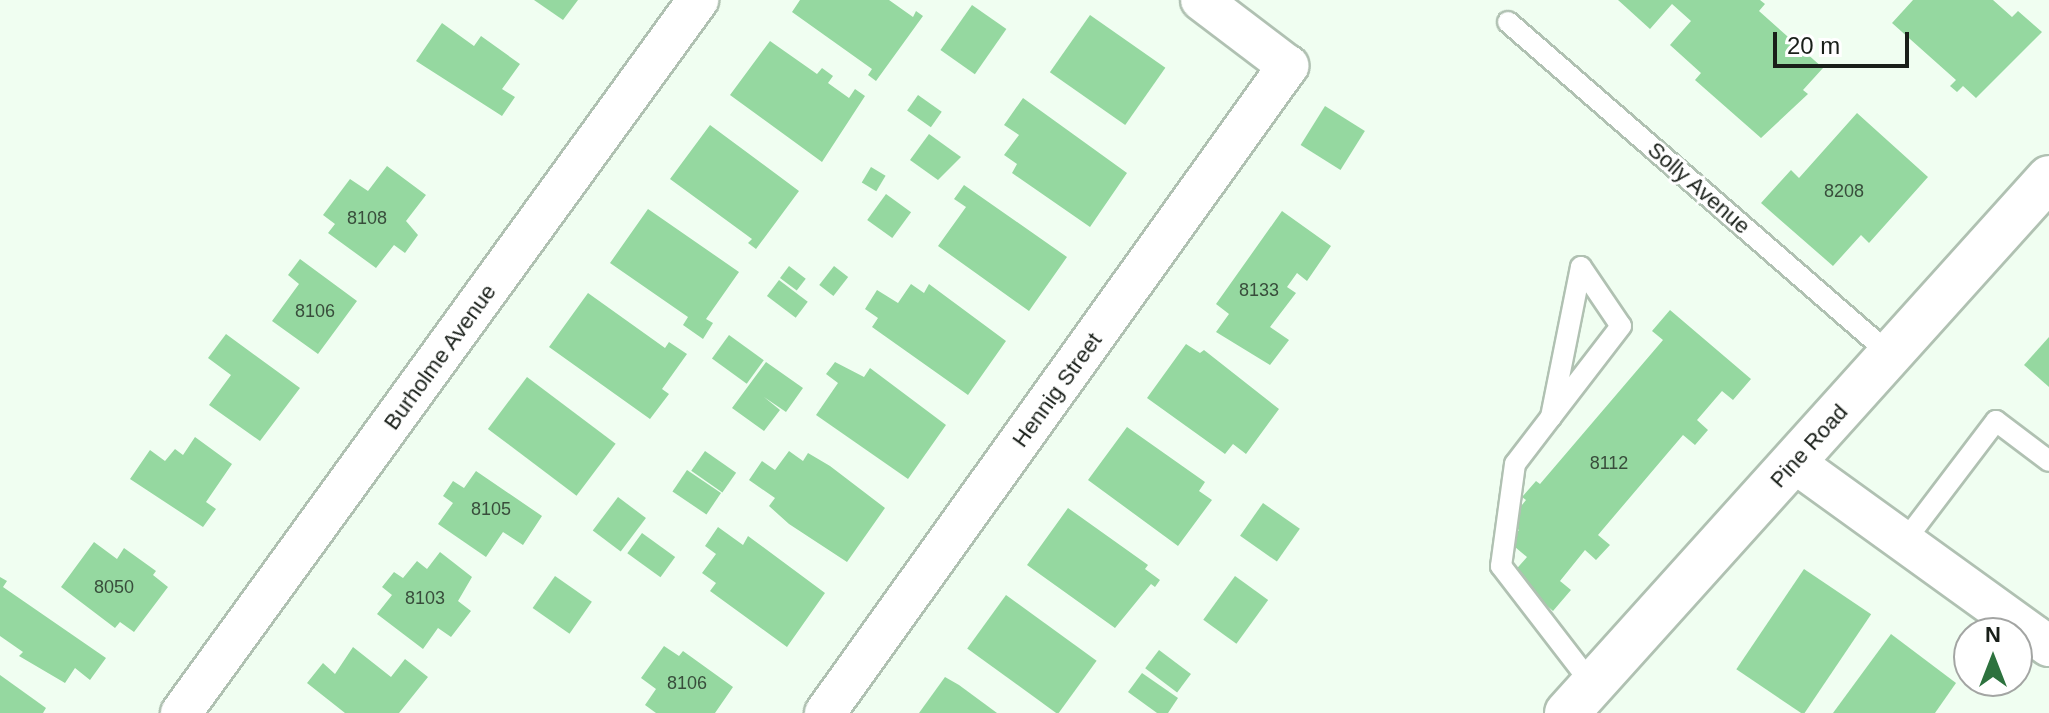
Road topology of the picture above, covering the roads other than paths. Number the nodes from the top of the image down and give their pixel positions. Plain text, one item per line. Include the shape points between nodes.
1 (698, 0) edge
2 (1201, 0) edge
3 (1508, 22) dead end
4 (2049, 178) edge
5 (1891, 355) junction
6 (1551, 417) junction
7 (2049, 461) edge
8 (1795, 463) junction
9 (1904, 542) junction
10 (2045, 635) edge
11 (1579, 698) edge
12 (187, 711) edge
13 (825, 713) edge

1 - 12 street, Burholme Avenue
2 - 13 street, Hennig Street via 1288,66
3 - 5 lane, Solly Avenue
4 - 5 street, Pine Road
5 - 8 street, Pine Road
6 - 6 lane via 1621,326 1581,267 1560,372
6 - 11 lane via 1515,464 1501,566
7 - 9 lane via 1996,421
8 - 9 street
8 - 11 street, Pine Road
9 - 10 street

